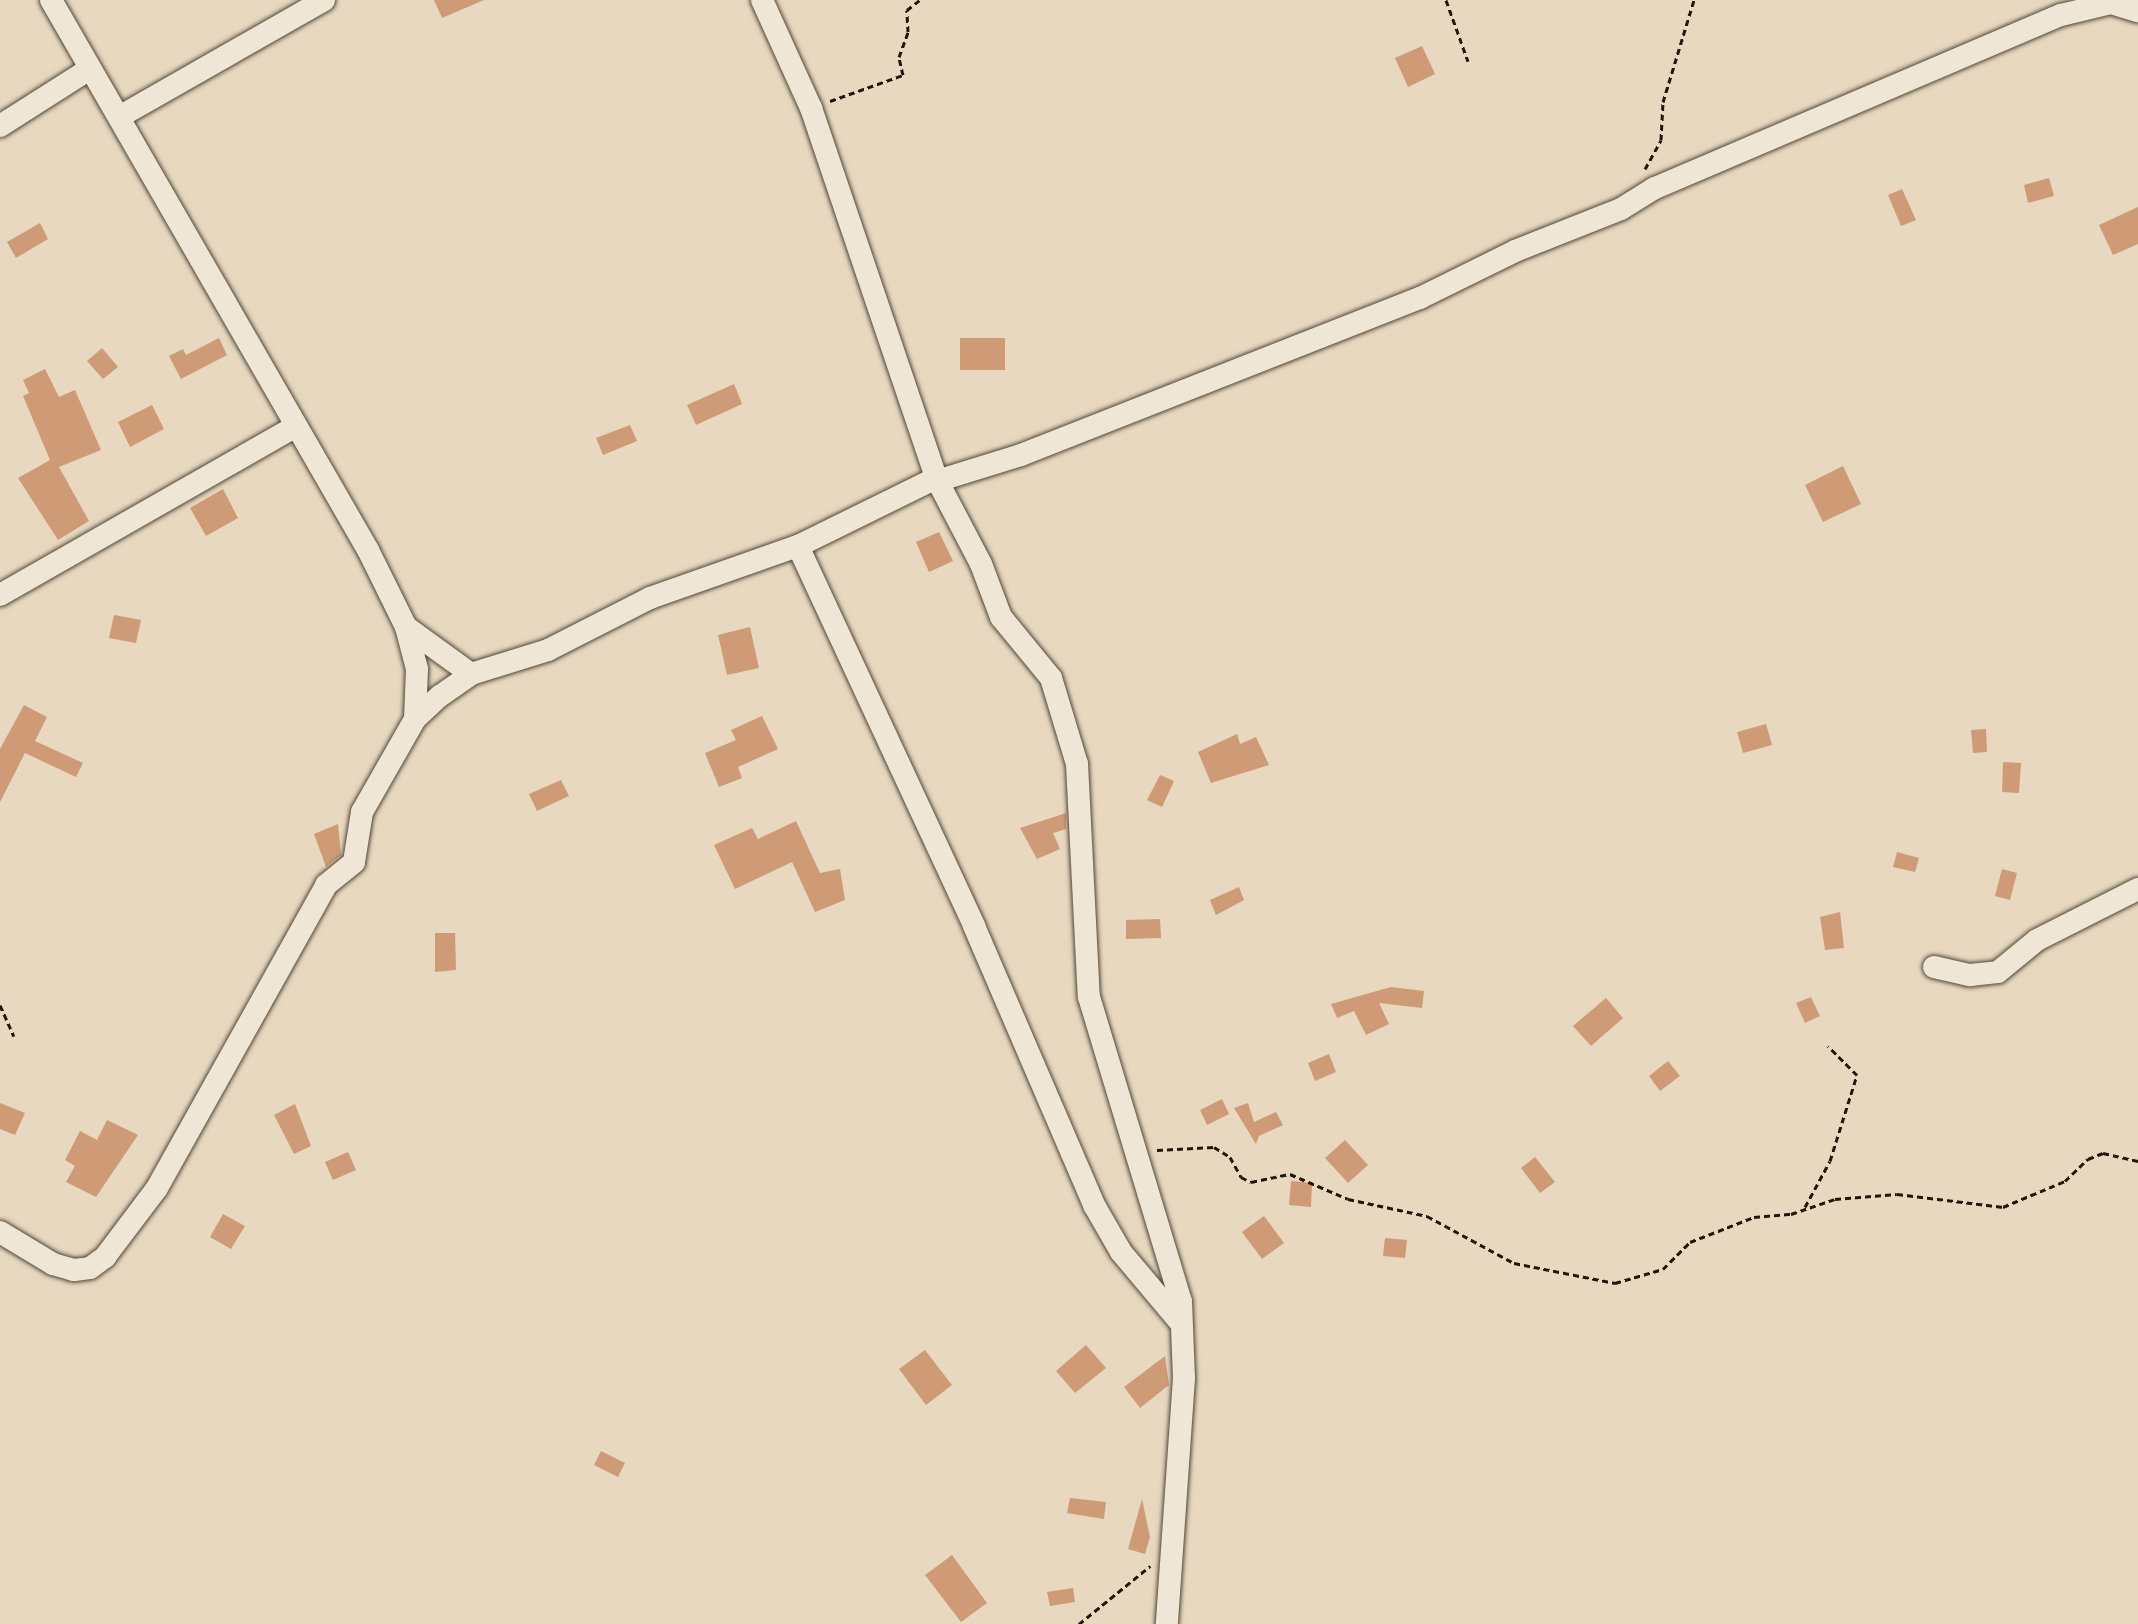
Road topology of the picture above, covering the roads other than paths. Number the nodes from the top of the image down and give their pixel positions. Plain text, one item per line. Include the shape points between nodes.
1 (51, 0) edge
2 (324, 0) edge
3 (762, 0) edge
4 (2138, 11) edge
5 (88, 70) junction
6 (119, 117) junction
7 (0, 126) edge
8 (294, 427) junction
9 (936, 480) junction
10 (798, 546) junction
11 (0, 595) edge
12 (406, 627) junction
13 (471, 674) junction
14 (415, 719) junction
15 (2138, 889) edge
16 (1934, 967) dead end
17 (0, 1232) edge
18 (1180, 1322) junction
19 (1167, 1624) edge

1 - 5 street
2 - 6 street
3 - 9 street via 811,108
4 - 9 street via 2111,3 2061,15 1655,188 1621,209 1515,251 1420,298 1021,455
5 - 6 street
5 - 7 street
6 - 8 street
8 - 11 street
8 - 12 street via 368,550
9 - 10 street
9 - 18 street via 981,564 1001,617 1051,678 1062,705 1082,800 1089,997 1175,1278
10 - 13 street via 650,598 548,650
10 - 18 street via 974,926 1094,1205 1121,1252
12 - 13 street
12 - 14 street via 417,669
13 - 14 street
14 - 17 street via 362,812 354,862 326,885 157,1188 105,1257 90,1268 74,1270 53,1264
15 - 16 street via 2037,940 1998,972 1970,975
18 - 19 street via 1181,1432 1168,1546

